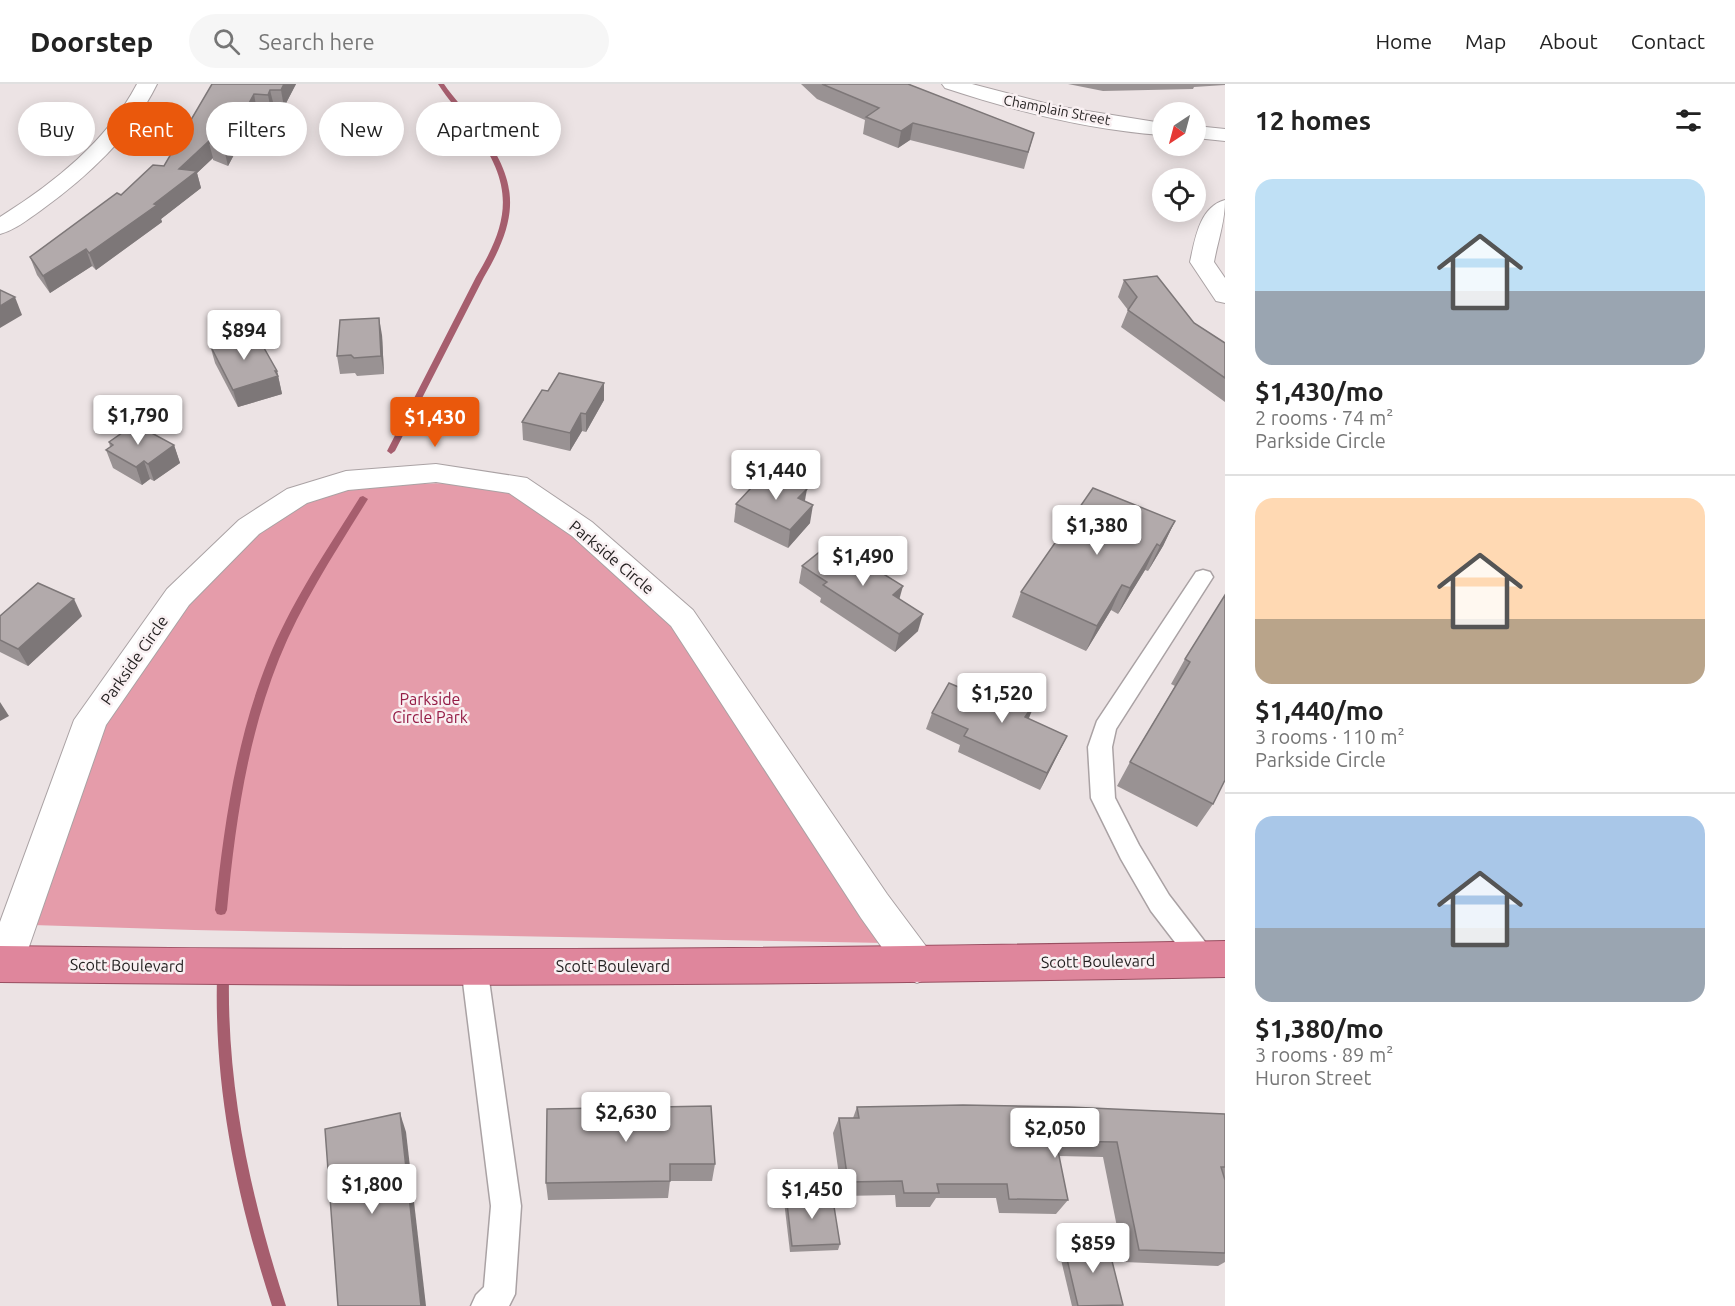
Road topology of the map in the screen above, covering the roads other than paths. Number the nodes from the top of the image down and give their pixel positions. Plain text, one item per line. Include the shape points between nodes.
1 (147, 84) edge
2 (952, 84) edge
3 (1152, 127) edge
4 (1206, 133) edge
5 (1225, 135) edge
6 (1225, 207) edge
7 (0, 227) edge
8 (1225, 296) edge
9 (1203, 577) dead end
10 (1214, 959) edge
11 (2, 964) edge
12 (917, 965) junction
13 (474, 966) junction
14 (487, 1306) edge

1 - 7 street via 139,104 97,153
2 - 3 street, Champlain Street via 1060,112
4 - 5 street
6 - 8 street via 1209,226 1202,262
9 - 10 lane via 1105,727 1100,747 1103,798 1130,852 1160,903
10 - 12 highway, Scott Boulevard
11 - 12 street, Parkside Circle via 92,720 178,597 249,527 297,496 346,481 436,473 517,485 582,529 682,618
11 - 13 highway, Scott Boulevard
12 - 13 highway, Scott Boulevard
13 - 14 lane via 506,1206 499,1294

